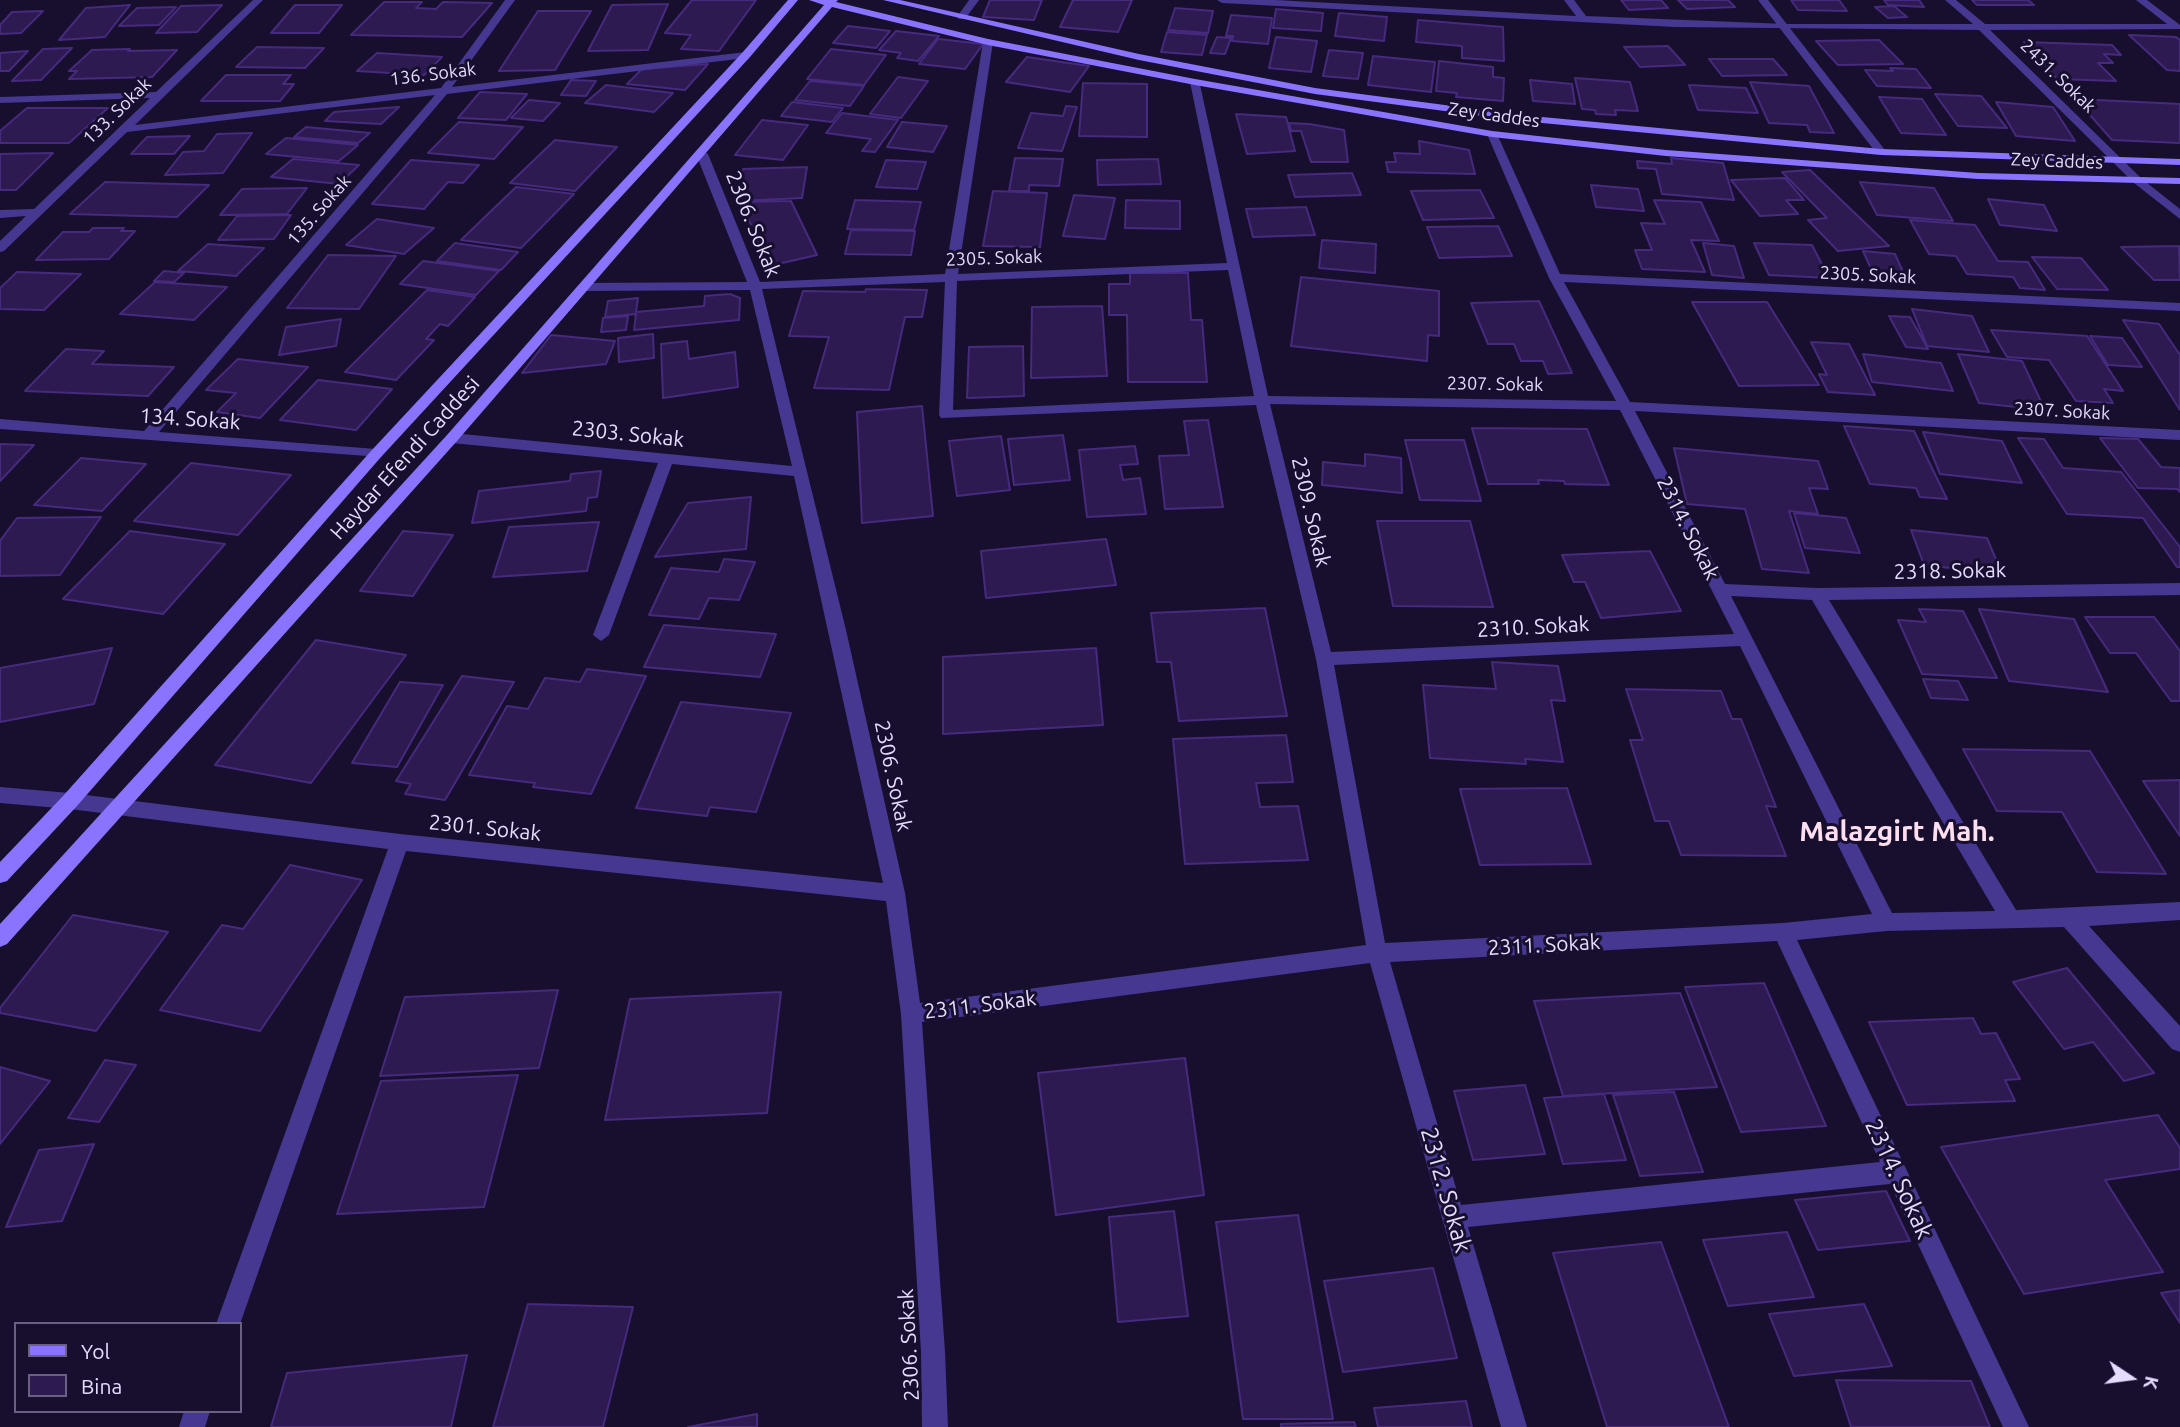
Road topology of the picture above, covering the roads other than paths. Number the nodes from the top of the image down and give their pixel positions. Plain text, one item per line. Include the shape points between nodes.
1 (258, 0) edge
2 (510, 0) edge
3 (793, 0) edge
4 (814, 0) edge
5 (888, 0) edge
6 (974, 0) edge
7 (1222, 0) edge
8 (1569, 0) edge
9 (1763, 0) edge
10 (1950, 0) edge
11 (2140, 0) edge
12 (832, 3) edge
13 (962, 17) junction
14 (1584, 20) junction
15 (1980, 25) junction
16 (1786, 27) junction
17 (2178, 28) edge
18 (988, 41) junction
19 (746, 55) junction
20 (1195, 82) junction
21 (445, 90) junction
22 (159, 96) junction
23 (0, 100) edge
24 (124, 129) junction
25 (1492, 134) junction
26 (1881, 152) junction
27 (702, 154) junction
28 (2120, 162) junction
29 (2180, 162) edge
30 (2138, 181) junction
31 (2180, 181) edge
32 (36, 212) junction
33 (0, 214) edge
34 (2180, 215) edge
35 (0, 248) edge
36 (1236, 266) junction
37 (951, 278) junction
38 (1555, 278) junction
39 (755, 286) junction
40 (584, 287) junction
41 (2180, 307) edge
42 (1262, 400) junction
43 (1625, 405) junction
44 (0, 424) edge
45 (2180, 435) edge
46 (147, 437) junction
47 (453, 438) junction
48 (376, 454) junction
49 (667, 458) junction
50 (799, 472) junction
51 (2180, 589) edge
52 (1720, 590) junction
53 (1817, 594) junction
54 (601, 635) dead end
55 (1744, 640) junction
56 (1324, 659) junction
57 (0, 796) edge
58 (70, 801) junction
59 (119, 808) junction
60 (400, 842) junction
61 (0, 875) edge
62 (895, 892) junction
63 (2180, 911) edge
64 (2010, 918) junction
65 (2069, 918) junction
66 (1886, 922) junction
67 (1783, 932) junction
68 (0, 938) edge
69 (1377, 954) junction
70 (911, 1014) junction
71 (2180, 1042) edge
72 (1896, 1172) junction
73 (1454, 1217) junction
74 (229, 1322) edge
75 (936, 1427) edge
76 (1514, 1427) edge
77 (2015, 1427) edge

1 - 22 street, 133. Sokak
2 - 21 street, 135. Sokak
3 - 19 main road, Haydar Efendi Caddesi
4 - 12 main road, Zey Caddes
5 - 13 main road, Zey Caddes
6 - 13 street
7 - 14 street
8 - 14 street
9 - 16 street
10 - 15 street, 2431. Sokak
11 - 17 street
12 - 18 main road, Zey Caddes
12 - 27 main road, Haydar Efendi Caddesi
13 - 26 main road, Zey Caddes via 1314,91 1521,118
14 - 16 street
15 - 16 street
15 - 17 street
15 - 28 street, 2431. Sokak
16 - 26 street
18 - 20 main road, Zey Caddes
18 - 37 street
19 - 21 street, 136. Sokak
19 - 48 main road, Haydar Efendi Caddesi
20 - 25 main road, Zey Caddes
20 - 36 street, 2309. Sokak
21 - 24 street, 136. Sokak
21 - 46 street, 135. Sokak
22 - 23 street
22 - 24 street, 133. Sokak
24 - 32 street, 133. Sokak
25 - 30 main road, Zey Caddes via 1880,169
25 - 38 street, 2314. Sokak
26 - 28 main road, Zey Caddes
27 - 39 street, 2306. Sokak
27 - 40 main road, Haydar Efendi Caddesi
28 - 29 main road, Zey Caddes
28 - 30 street, 2431. Sokak
30 - 31 main road, Zey Caddes
30 - 34 street, 2431. Sokak
32 - 33 street
32 - 35 street, 133. Sokak
36 - 37 street, 2305. Sokak
36 - 42 street, 2309. Sokak
37 - 39 street, 2305. Sokak
37 - 42 street, 2307. Sokak via 946,415
38 - 41 street, 2305. Sokak
38 - 43 street, 2314. Sokak
39 - 40 street, 2305. Sokak
39 - 50 street, 2306. Sokak
40 - 47 main road, Haydar Efendi Caddesi
42 - 43 street, 2307. Sokak
42 - 56 street, 2309. Sokak
43 - 45 street, 2307. Sokak
43 - 52 street, 2314. Sokak
44 - 46 street, 134. Sokak
46 - 48 street, 134. Sokak
47 - 49 street, 2303. Sokak
47 - 59 main road, Haydar Efendi Caddesi
48 - 58 main road, Haydar Efendi Caddesi
49 - 50 street, 2303. Sokak
49 - 54 street
50 - 62 street, 2306. Sokak
51 - 53 street, 2318. Sokak
52 - 53 street, 2318. Sokak
52 - 55 street, 2314. Sokak
53 - 64 street
55 - 56 street, 2310. Sokak
55 - 66 street, 2314. Sokak
56 - 69 street, 2309. Sokak
57 - 58 street, 2301. Sokak
58 - 59 street, 2301. Sokak
58 - 61 main road, Haydar Efendi Caddesi
59 - 60 street, 2301. Sokak
59 - 68 main road, Haydar Efendi Caddesi
60 - 62 street, 2301. Sokak
60 - 74 street
62 - 70 street, 2306. Sokak
63 - 65 street, 2311. Sokak
64 - 65 street, 2311. Sokak
64 - 66 street, 2311. Sokak
65 - 71 street
66 - 67 street, 2311. Sokak
67 - 69 street, 2311. Sokak
67 - 72 street, 2314. Sokak
69 - 70 street, 2311. Sokak
69 - 73 street, 2312. Sokak
70 - 75 street, 2306. Sokak
72 - 73 street
72 - 77 street, 2314. Sokak
73 - 76 street, 2312. Sokak

